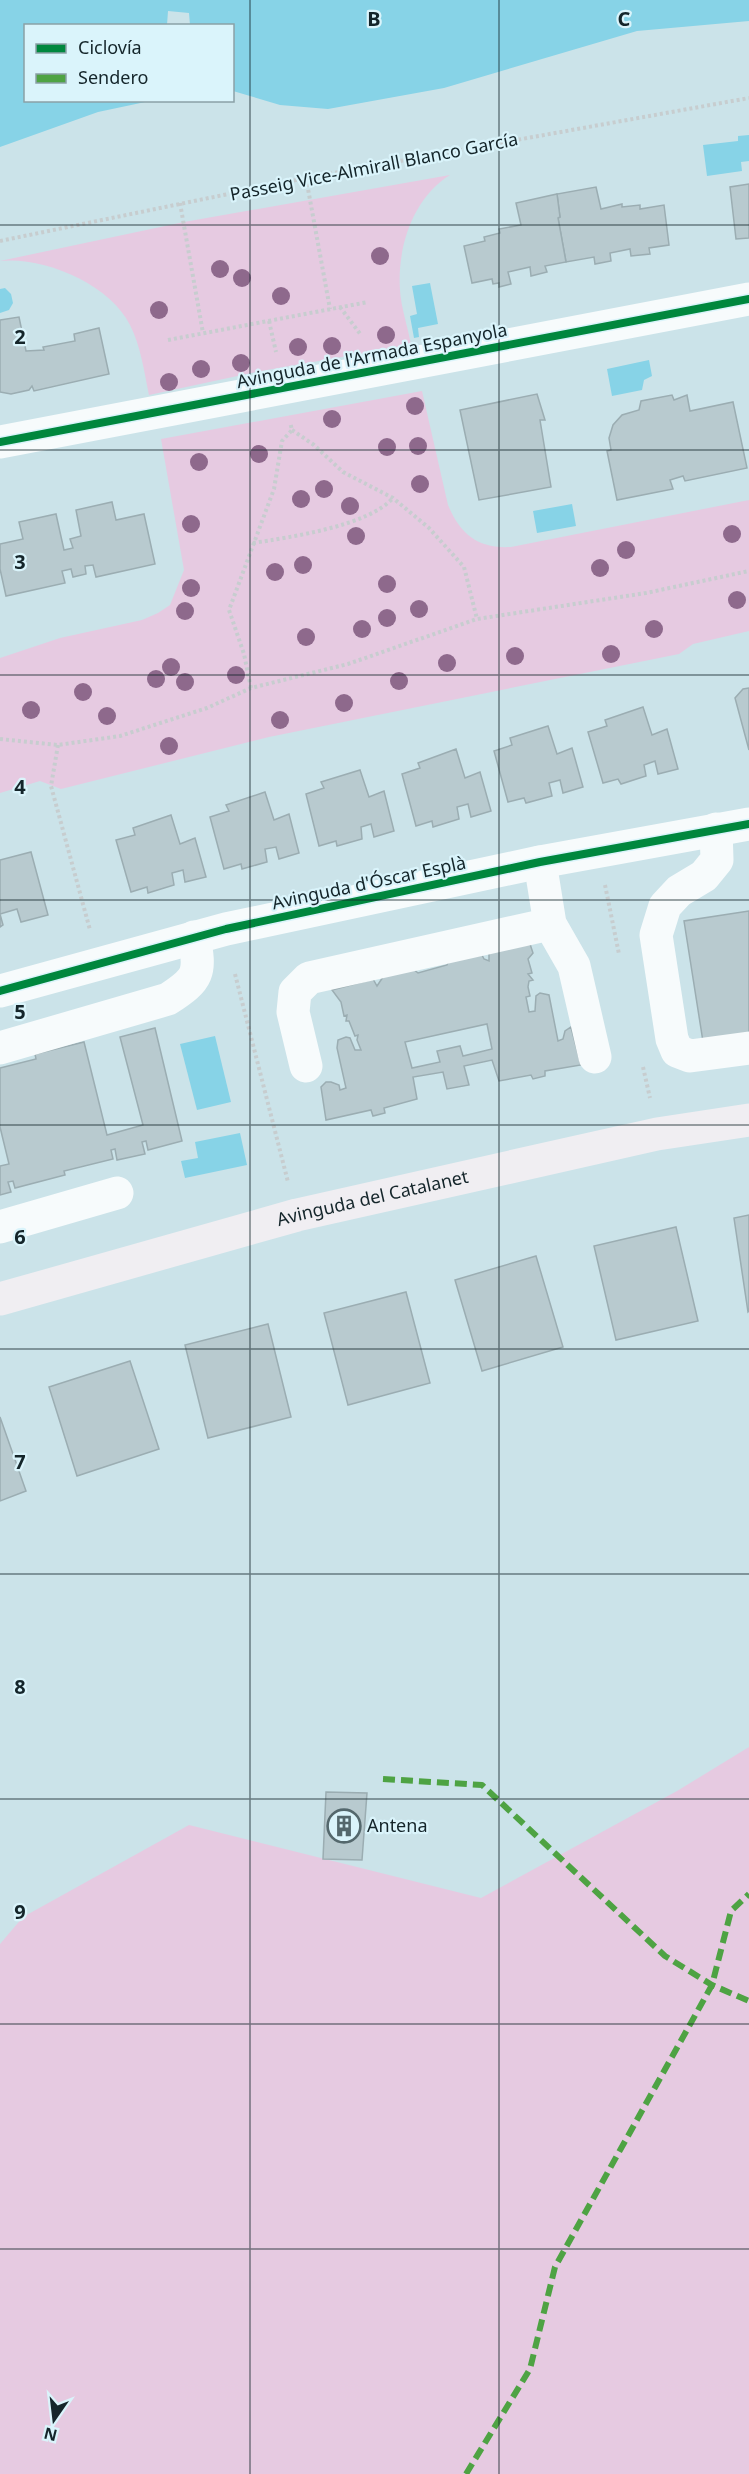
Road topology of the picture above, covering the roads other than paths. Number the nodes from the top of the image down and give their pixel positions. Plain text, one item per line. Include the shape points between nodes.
1 (749, 299) edge
2 (0, 442) edge
3 (749, 824) edge
4 (716, 829) junction
5 (540, 862) junction
6 (550, 924) junction
7 (194, 937) junction
8 (0, 991) edge
9 (0, 1048) edge
10 (749, 1048) edge
11 (595, 1057) dead end
12 (306, 1066) dead end
13 (749, 1120) edge
14 (117, 1193) dead end
15 (0, 1227) edge
16 (0, 1299) edge

1 - 2 street, Avinguda de l'Armada Espanyola
3 - 4 street, Avinguda d'Óscar Esplà
4 - 5 street, Avinguda d'Óscar Esplà
4 - 10 street via 717,860 704,876 679,891 665,906 656,934 670,1027 677,1051 690,1056
5 - 6 street
5 - 7 street, Avinguda d'Óscar Esplà
6 - 11 street via 574,966
6 - 12 street via 309,978 295,992 293,1012
7 - 8 street, Avinguda d'Óscar Esplà
7 - 9 street via 198,972 191,984 168,999
13 - 16 main road, Avinguda del Catalanet via 657,1134 297,1215
14 - 15 street

